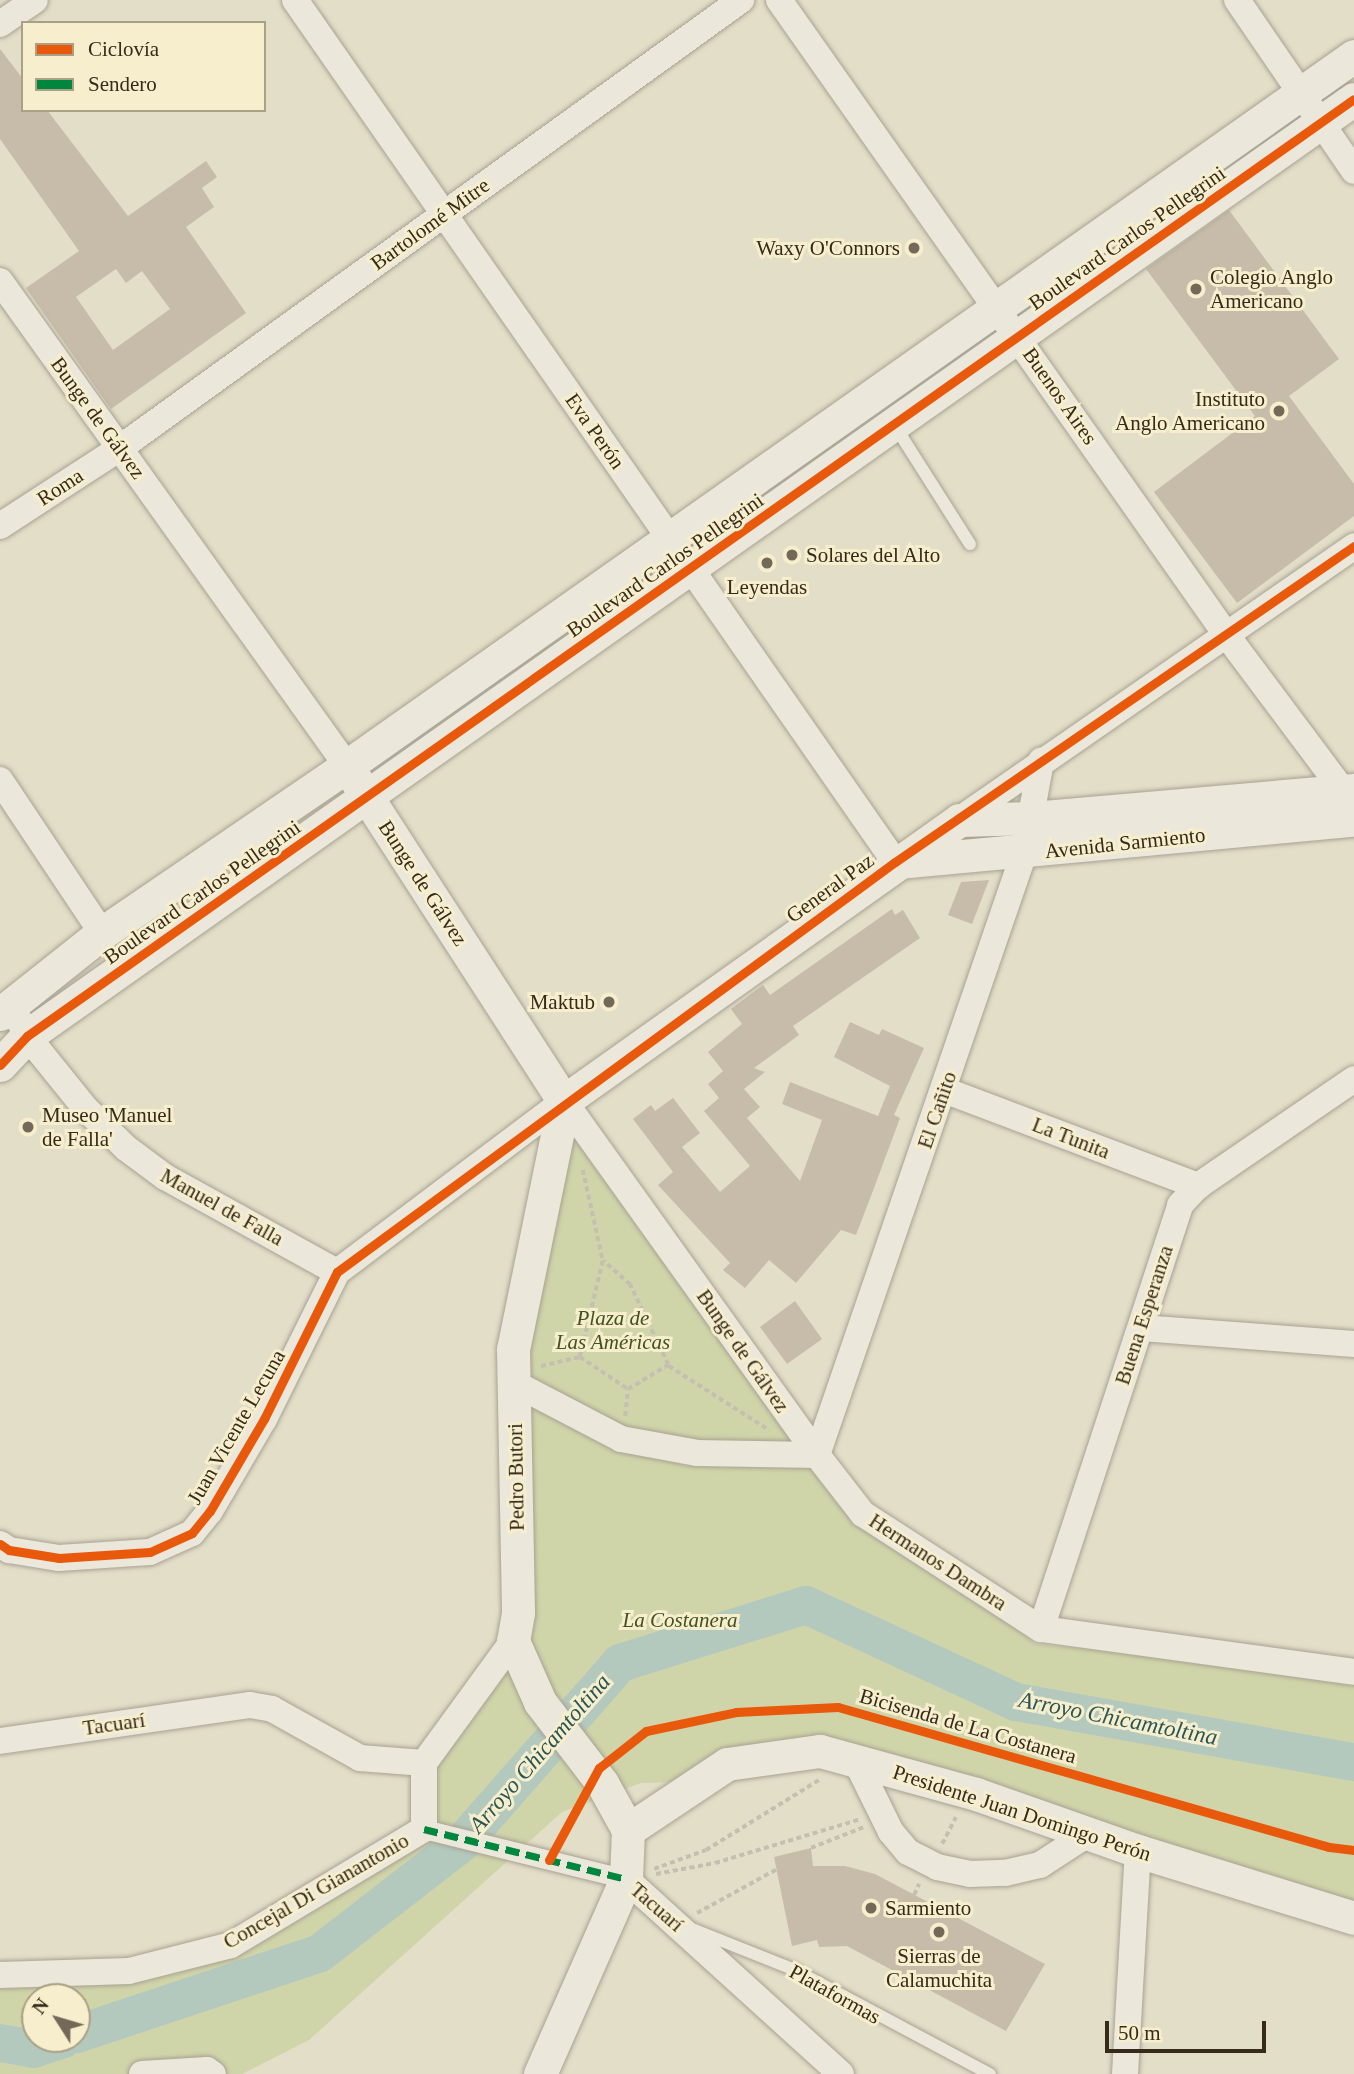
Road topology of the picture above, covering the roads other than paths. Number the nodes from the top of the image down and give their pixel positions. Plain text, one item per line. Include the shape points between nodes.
1 (34, 0) edge
2 (295, 0) edge
3 (741, 0) edge
4 (779, 0) edge
5 (1237, 0) edge
6 (0, 24) edge
7 (1354, 56) edge
8 (1300, 91) junction
9 (1354, 99) edge
10 (1320, 122) junction
11 (1354, 171) edge
12 (443, 215) junction
13 (0, 281) edge
14 (997, 307) junction
15 (1018, 337) junction
16 (895, 424) junction
17 (120, 448) junction
18 (0, 526) edge
19 (670, 537) junction
20 (970, 544) dead end
21 (1354, 546) edge
22 (691, 568) junction
23 (1226, 633) junction
24 (1041, 761) junction
25 (346, 766) junction
26 (0, 780) edge
27 (367, 798) junction
28 (1351, 803) edge
29 (1032, 818) junction
30 (959, 820) junction
31 (1024, 853) junction
32 (895, 862) junction
33 (102, 933) junction
34 (5, 1008) edge
35 (27, 1036) junction
36 (0, 1065) edge
37 (1354, 1079) edge
38 (944, 1090) junction
39 (564, 1101) junction
40 (1198, 1186) junction
41 (337, 1272) junction
42 (1140, 1328) junction
43 (1354, 1343) edge
44 (525, 1389) junction
45 (817, 1455) junction
46 (0, 1545) edge
47 (1041, 1629) junction
48 (513, 1641) junction
49 (1354, 1672) edge
50 (0, 1741) edge
51 (852, 1760) junction
52 (425, 1763) junction
53 (424, 1829) junction
54 (628, 1829) junction
55 (1089, 1833) junction
56 (1138, 1851) junction
57 (626, 1880) junction
58 (1354, 1918) edge
59 (677, 1923) junction
60 (0, 1975) edge
61 (142, 2074) edge
62 (213, 2074) edge
63 (540, 2074) edge
64 (840, 2074) edge
65 (990, 2074) edge
66 (1125, 2074) edge

1 - 6 street
2 - 12 street, Eva Perón
3 - 12 street, Bartolomé Mitre
4 - 14 street, Buenos Aires
5 - 8 street
7 - 8 street, Boulevard Carlos Pellegrini
8 - 10 street
8 - 14 street, Boulevard Carlos Pellegrini
9 - 10 street, Boulevard Carlos Pellegrini
10 - 11 street
10 - 15 street, Boulevard Carlos Pellegrini
12 - 17 street, Bartolomé Mitre
12 - 19 street, Eva Perón
13 - 17 street, Bunge de Gálvez
14 - 15 street, Buenos Aires
14 - 19 street, Boulevard Carlos Pellegrini
15 - 16 street, Boulevard Carlos Pellegrini
15 - 23 street, Buenos Aires
16 - 20 lane
16 - 22 street, Boulevard Carlos Pellegrini
17 - 18 street, Roma
17 - 25 street, Bunge de Gálvez
19 - 22 street, Eva Perón
19 - 25 street, Boulevard Carlos Pellegrini
21 - 23 street, General Paz
22 - 27 street, Boulevard Carlos Pellegrini
22 - 32 street, Eva Perón
23 - 24 street, General Paz
23 - 28 street, Buenos Aires
24 - 29 street, El Cañito
24 - 30 street, General Paz
25 - 27 street, Bunge de Gálvez
25 - 33 street, Boulevard Carlos Pellegrini
26 - 33 street
27 - 35 street, Boulevard Carlos Pellegrini
27 - 39 street, Bunge de Gálvez
28 - 29 street, Avenida Sarmiento
28 - 31 street, Avenida Sarmiento
29 - 30 street, Avenida Sarmiento
29 - 31 street, El Cañito
30 - 32 street, General Paz
31 - 32 street, Avenida Sarmiento
31 - 38 street, El Cañito
32 - 39 street, General Paz
33 - 34 street, Boulevard Carlos Pellegrini
34 - 35 street, Manuel de Falla
35 - 36 street, Boulevard Carlos Pellegrini
35 - 41 street, Manuel de Falla via 126,1148 165,1177
37 - 40 street, Buena Esperanza
38 - 40 street, La Tunita
38 - 45 street, El Cañito
39 - 41 street, General Paz
39 - 44 street, Pedro Butori via 513,1349
39 - 45 street, Bunge de Gálvez
40 - 42 street, Buena Esperanza via 1180,1205
41 - 46 street, Juan Vicente Lecuna via 264,1419 192,1533 150,1552 59,1558
42 - 43 street
42 - 47 street, Buena Esperanza
44 - 45 street via 621,1439 697,1453
44 - 48 street, Pedro Butori via 519,1613
45 - 47 street, Hermanos Dambra via 863,1514
47 - 49 street, Hermanos Dambra
48 - 52 street, Pedro Butori
48 - 54 street via 540,1702 602,1783
50 - 52 street, Tacuarí via 250,1705 272,1709 349,1755
51 - 54 street, Presidente Juan Domingo Perón via 820,1751 727,1764
51 - 55 street, Presidente Juan Domingo Perón via 976,1794
51 - 55 street via 908,1852 937,1867 970,1874 1040,1865
52 - 53 street
53 - 57 street, Tacuarí
53 - 60 street, Concejal Di Gianantonio via 231,1945 130,1971
54 - 57 street
55 - 56 street, Presidente Juan Domingo Perón
56 - 58 street, Presidente Juan Domingo Perón
56 - 66 street
57 - 59 street, Tacuarí
57 - 63 street
59 - 64 street, Tacuarí
59 - 65 lane, Plataformas via 795,1970
61 - 62 street via 207,2070

